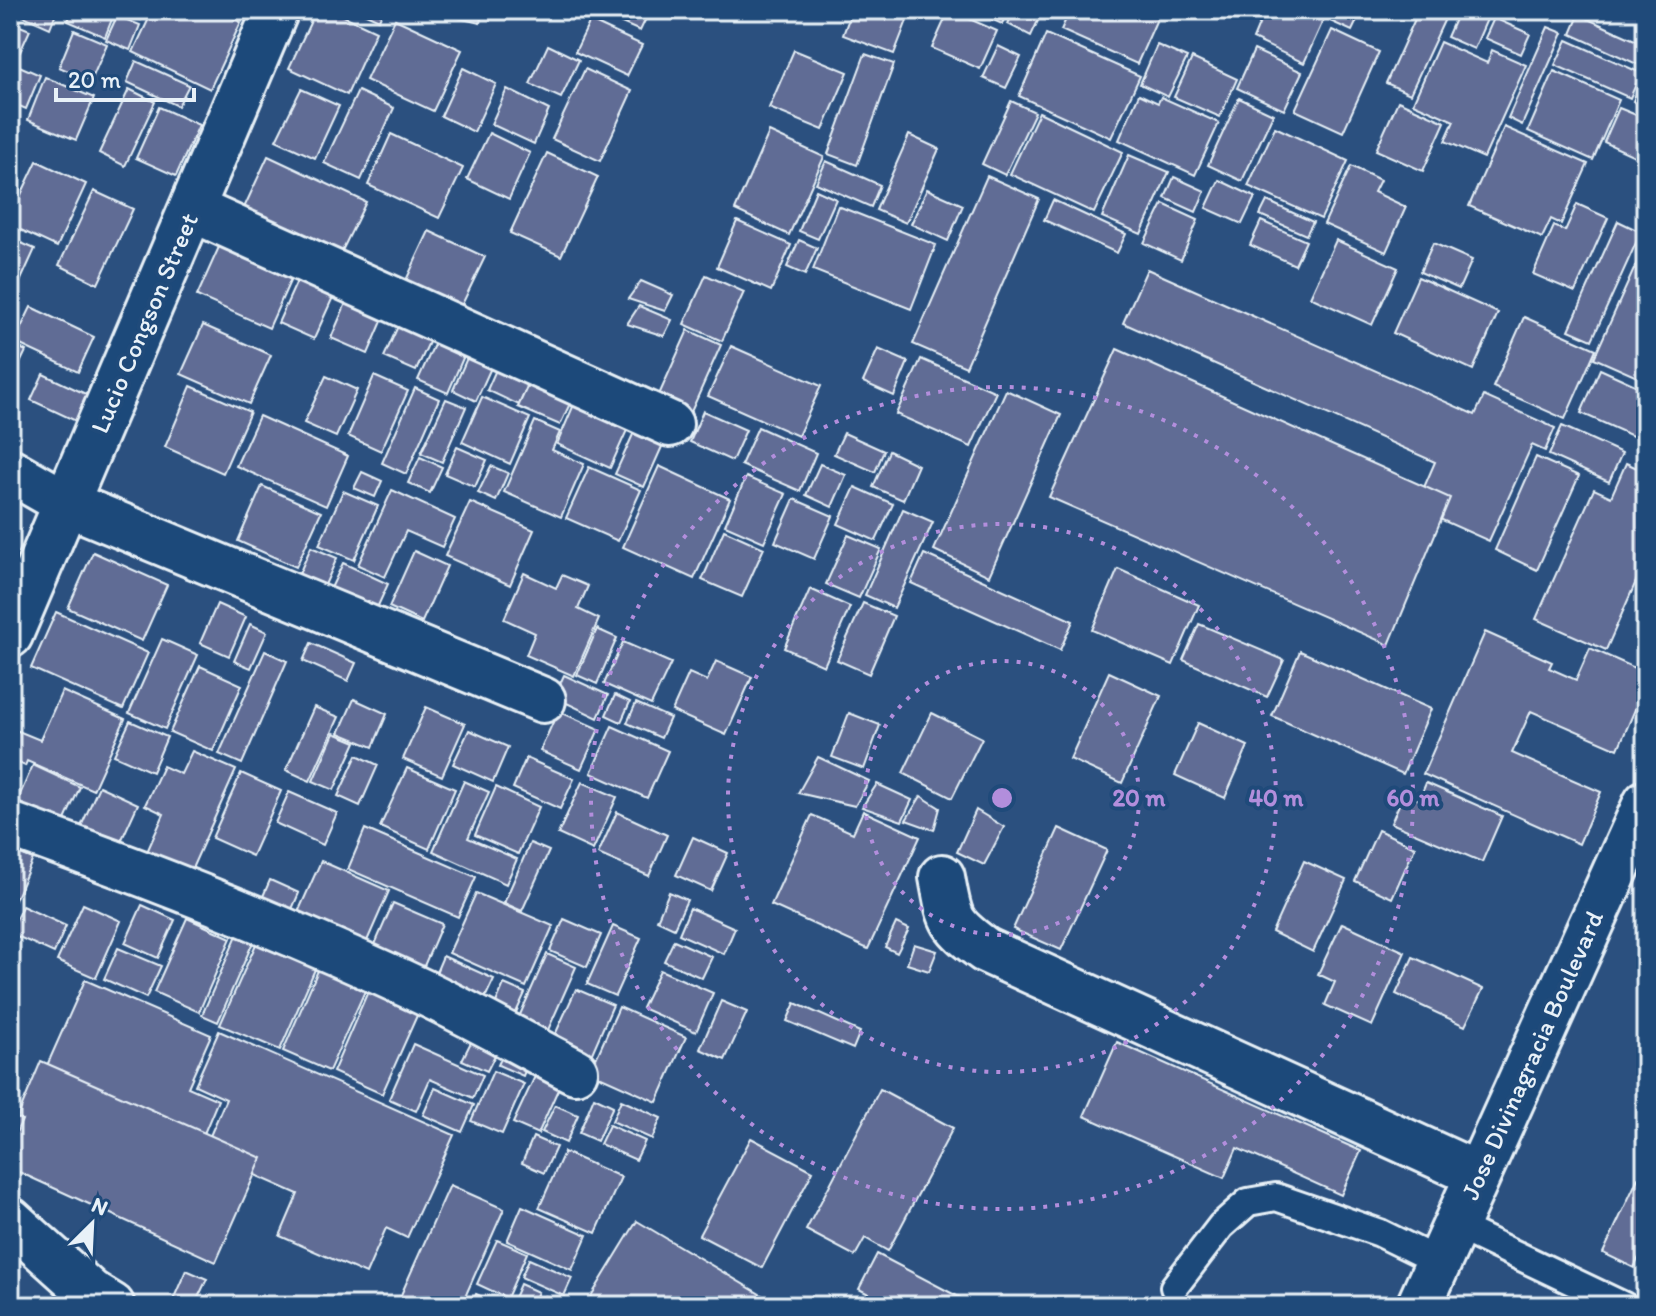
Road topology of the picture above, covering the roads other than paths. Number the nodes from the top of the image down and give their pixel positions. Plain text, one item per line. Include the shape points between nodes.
1 (276, 10) edge
2 (192, 209) junction
3 (670, 424) dead end
4 (10, 471) edge
5 (66, 503) junction
6 (10, 635) edge
7 (543, 700) dead end
8 (1646, 803) edge
9 (10, 825) edge
10 (942, 877) dead end
11 (575, 1071) dead end
12 (1477, 1174) junction
13 (10, 1220) edge
14 (1448, 1244) junction
15 (1174, 1287) dead end
16 (112, 1306) edge
17 (1419, 1306) edge
18 (1624, 1306) edge

1 - 2 street, Lucio Congson Street
2 - 3 street
2 - 5 street, Lucio Congson Street
4 - 5 street
5 - 6 street, Lucio Congson Street
5 - 7 street
8 - 12 street, Jose Divinagracia Boulevard
9 - 11 street via 296,936 425,993
10 - 12 street via 950,918 985,950
12 - 14 street, Jose Divinagracia Boulevard
13 - 16 street
14 - 15 lane via 1380,1233 1276,1197 1248,1202 1221,1226
14 - 17 street, Jose Divinagracia Boulevard
14 - 18 lane

